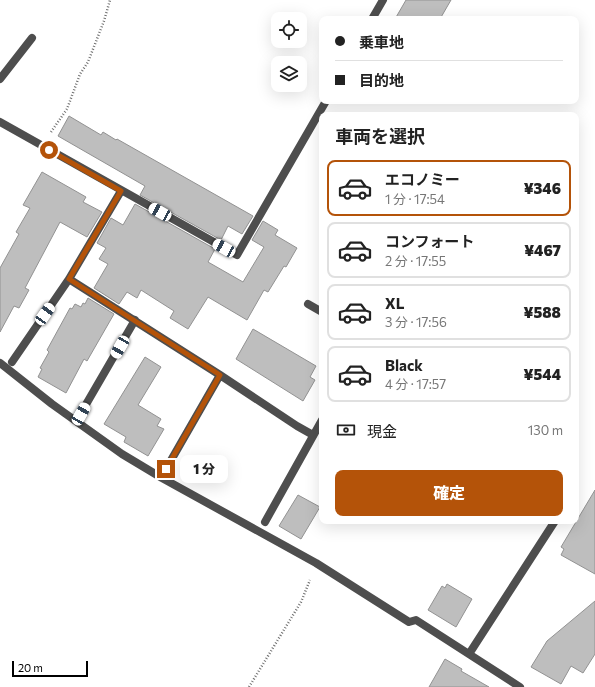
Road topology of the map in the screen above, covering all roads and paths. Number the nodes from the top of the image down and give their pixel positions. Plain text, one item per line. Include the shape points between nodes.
1 (110, 0) edge
2 (383, 0) edge
3 (374, 16) edge
4 (32, 38) dead end
5 (0, 79) edge
6 (319, 113) edge
7 (0, 122) edge
8 (41, 145) junction
9 (121, 191) junction
10 (69, 279) junction
11 (308, 304) dead end
12 (319, 310) edge
13 (135, 320) junction
14 (12, 362) dead end
15 (0, 363) edge
16 (220, 375) junction
17 (81, 414) dead end
18 (319, 425) edge
19 (313, 435) junction
20 (166, 469) dead end
21 (265, 522) dead end
22 (553, 524) edge
23 (316, 563) junction
24 (469, 654) junction
25 (249, 687) edge
26 (520, 687) edge

1 - 8 path via 99,35 80,74 67,110
2 - 3 street
4 - 5 street
6 - 9 street via 237,255
7 - 8 street
8 - 9 street
9 - 10 street
10 - 13 street
10 - 14 street
11 - 12 street
13 - 16 street
13 - 17 street
15 - 23 street via 122,454
16 - 19 street
16 - 20 street
18 - 19 street
19 - 21 street
22 - 24 street
23 - 24 street via 409,622 416,620
23 - 25 path via 301,602
24 - 26 street

